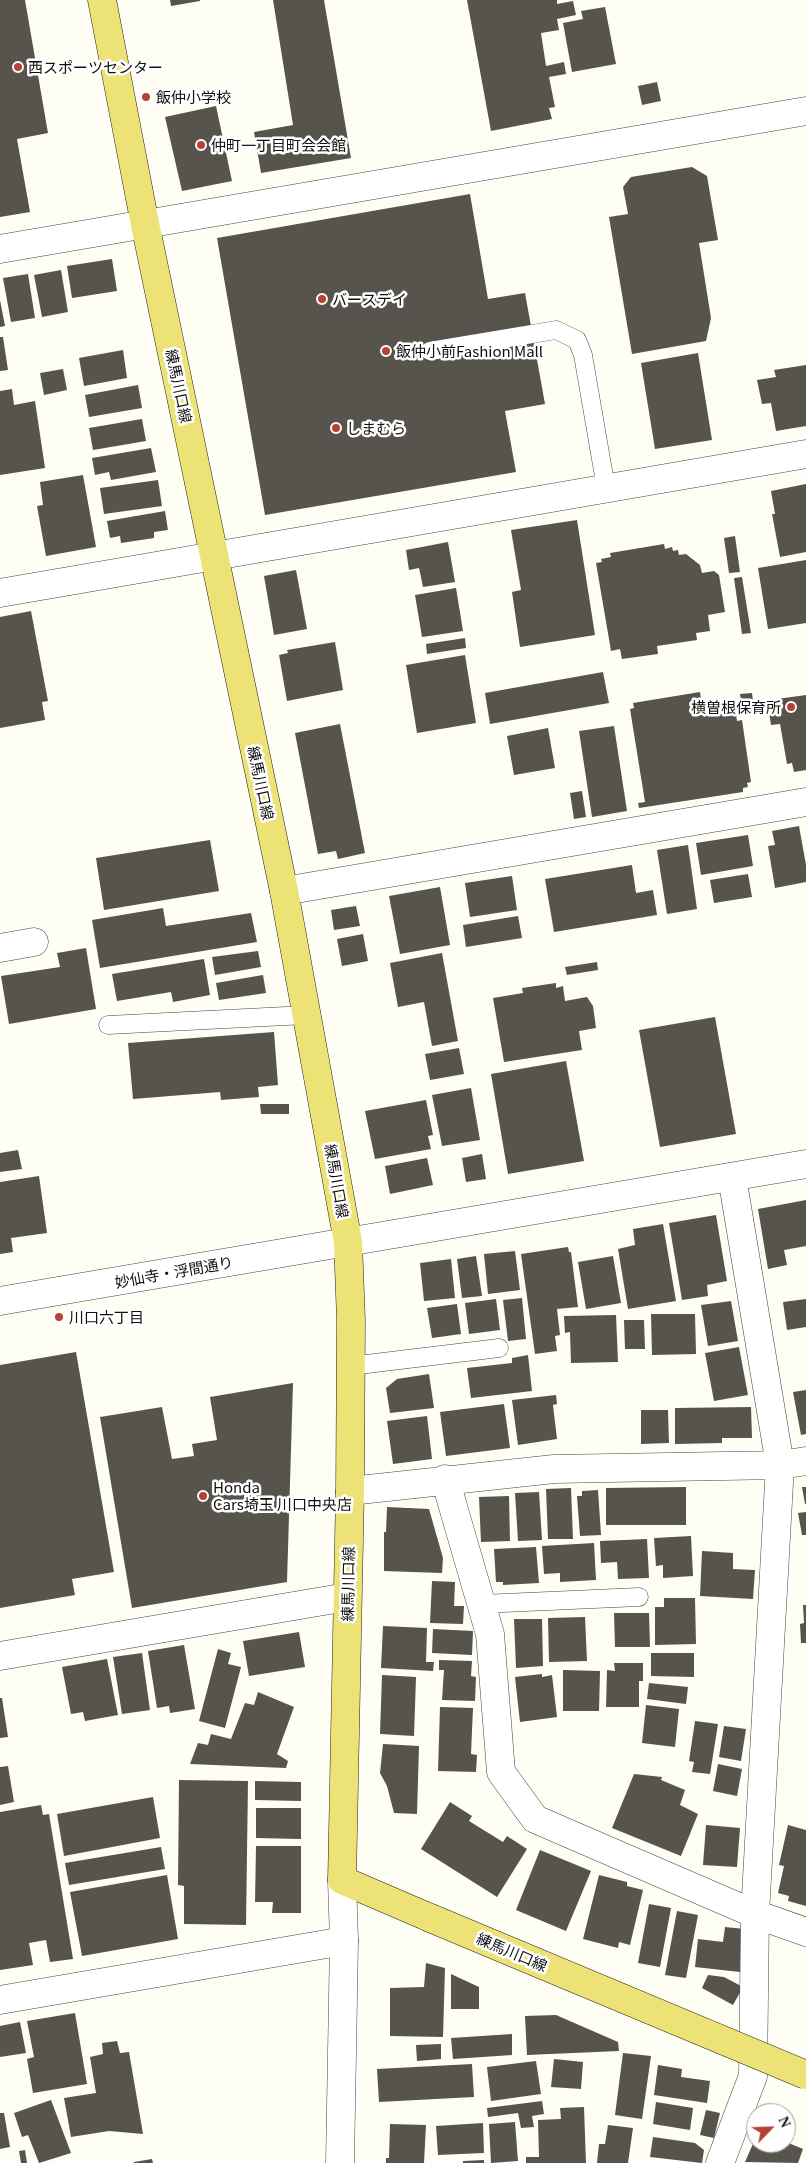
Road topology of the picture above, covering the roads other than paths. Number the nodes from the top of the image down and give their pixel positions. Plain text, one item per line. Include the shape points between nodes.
1 (102, 0) edge
2 (806, 111) edge
3 (145, 224) junction
4 (0, 249) edge
5 (430, 351) dead end
6 (806, 454) edge
7 (606, 488) junction
8 (215, 556) junction
9 (0, 594) edge
10 (806, 802) edge
11 (284, 891) junction
12 (34, 942) dead end
13 (0, 948) edge
14 (306, 1015) junction
15 (108, 1025) dead end
16 (806, 1164) edge
17 (732, 1177) junction
18 (348, 1242) junction
19 (0, 1301) edge
20 (499, 1348) dead end
21 (350, 1366) junction
22 (793, 1463) edge
23 (445, 1479) junction
24 (350, 1491) junction
25 (347, 1597) junction
26 (639, 1597) dead end
27 (481, 1604) junction
28 (0, 1656) edge
29 (342, 1880) junction
30 (755, 1914) junction
31 (806, 1932) edge
32 (344, 1941) junction
33 (0, 2000) edge
34 (806, 2075) edge
35 (340, 2163) edge
36 (720, 2163) edge

1 - 3 main road, 練馬川口線
2 - 3 street
3 - 4 street
3 - 8 main road, 練馬川口線
5 - 7 lane via 556,330 577,340 583,355
6 - 7 street
7 - 8 street
8 - 9 street
8 - 11 main road, 練馬川口線
10 - 11 street
11 - 14 main road, 練馬川口線
12 - 13 street
14 - 15 lane
14 - 18 main road, 練馬川口線
16 - 17 street, 妙仙寺・浮間通り
17 - 18 street, 妙仙寺・浮間通り
17 - 22 street
18 - 19 street, 妙仙寺・浮間通り
18 - 21 main road, 練馬川口線
20 - 21 lane
21 - 24 main road, 練馬川口線
22 - 23 street via 554,1469
22 - 30 street
23 - 24 street
23 - 27 street
24 - 25 main road, 練馬川口線
25 - 28 street
25 - 29 main road, 練馬川口線
26 - 27 lane
27 - 30 street via 490,1634 501,1772 535,1819
29 - 32 street
29 - 34 main road, 練馬川口線, bridge
30 - 31 street
30 - 36 street via 753,2076
32 - 33 street
32 - 35 street

